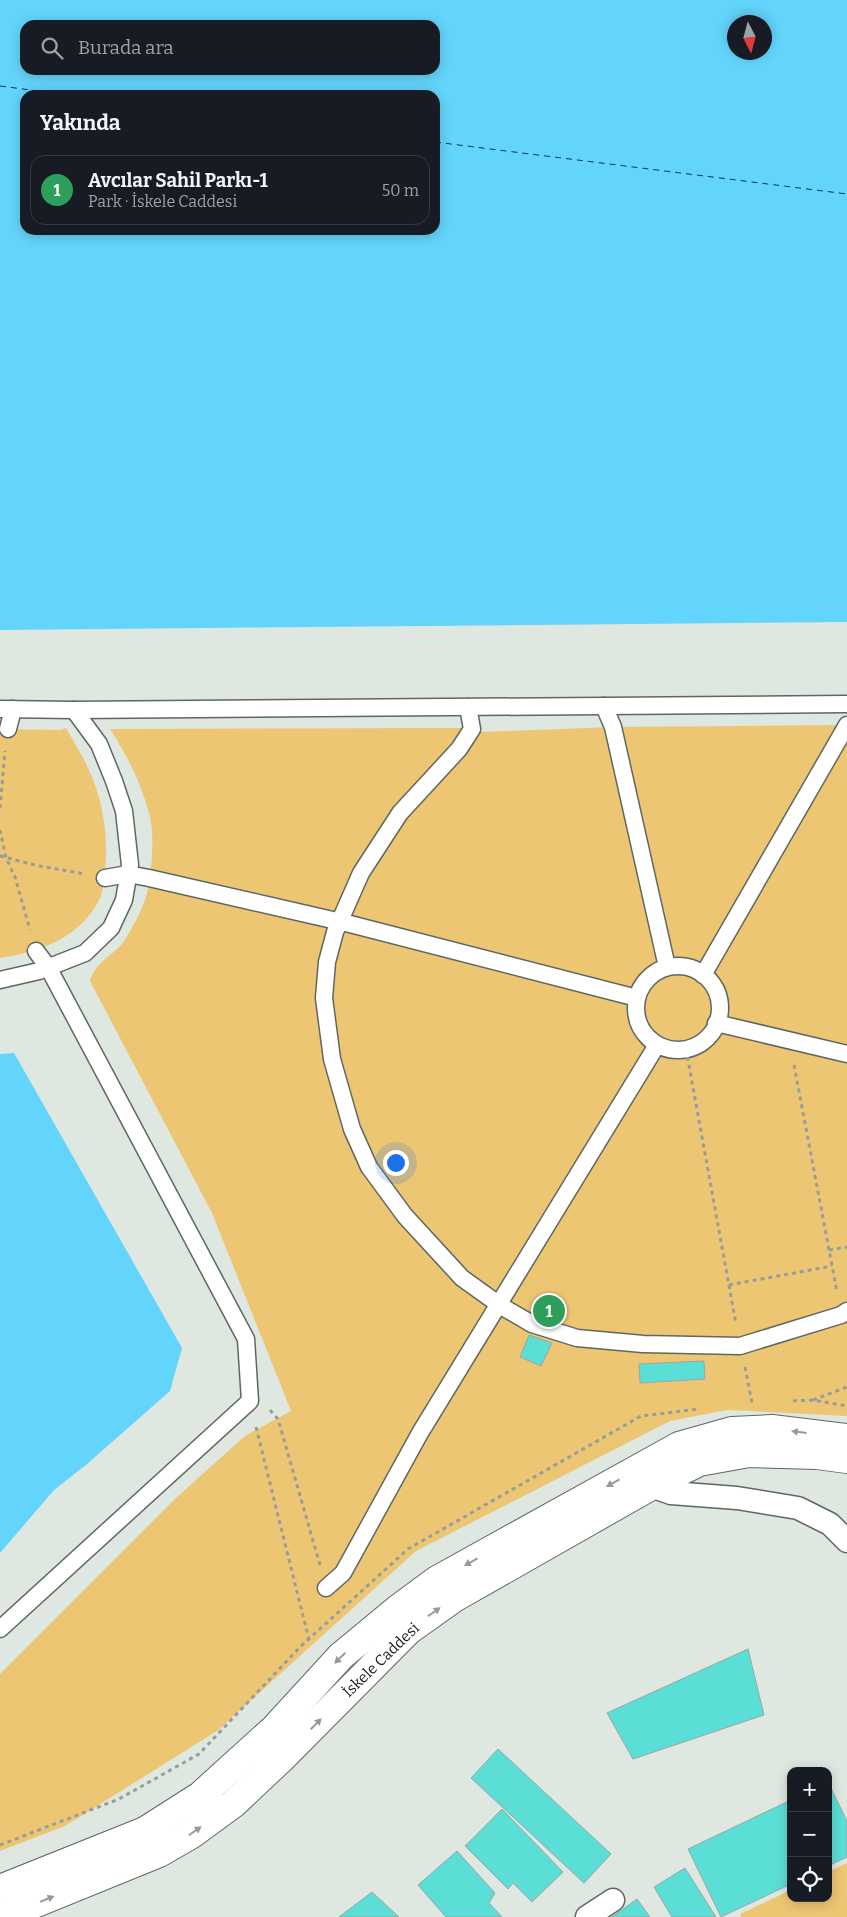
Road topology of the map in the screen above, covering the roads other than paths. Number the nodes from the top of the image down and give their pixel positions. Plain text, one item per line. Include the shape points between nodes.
1 (847, 704) edge
2 (604, 706) junction
3 (468, 707) junction
4 (6, 709) edge
5 (74, 710) junction
6 (847, 725) edge
7 (8, 729) road end
8 (128, 874) junction
9 (105, 878) road end
10 (339, 922) junction
11 (36, 950) road end
12 (667, 967) junction
13 (48, 968) junction
14 (703, 974) junction
15 (0, 980) edge
16 (636, 998) junction
17 (716, 1023) junction
18 (657, 1045) junction
19 (847, 1054) edge
20 (499, 1304) junction
21 (844, 1313) edge
22 (847, 1438) edge
23 (847, 1459) edge
24 (645, 1477) junction
25 (847, 1540) edge
26 (326, 1588) road end
27 (0, 1629) edge
28 (0, 1889) edge
29 (613, 1900) dead end
30 (2, 1917) edge
31 (587, 1917) edge

1 - 2 street
2 - 3 street
2 - 12 street via 613,727
3 - 5 street
3 - 10 street via 472,729 459,750 400,813 361,873
4 - 5 street
4 - 7 street
5 - 8 street via 99,744 114,781 124,812 130,865
6 - 14 street
8 - 9 street
8 - 10 street
8 - 13 street via 124,900 111,928 85,954
10 - 16 street
10 - 20 street via 327,962 324,998 332,1059 352,1129 369,1167 405,1216 462,1278
11 - 13 street
12 - 14 street via 684,966
12 - 16 street via 646,979
13 - 15 street
13 - 27 street via 246,1339 250,1401
14 - 17 street via 717,991 720,1005
16 - 18 street via 636,1018 641,1031
17 - 18 street via 703,1042 686,1049
17 - 19 street
18 - 20 street
20 - 21 street via 532,1324 578,1338 643,1344 740,1346
20 - 26 street via 420,1433 343,1573
22 -> 24 main road, İskele Caddesi via 772,1429 732,1430 679,1446
23 - 24 main road, İskele Caddesi via 749,1453
24 - 25 street via 671,1493 737,1498 798,1508 830,1524
24 -> 28 main road, İskele Caddesi via 438,1580 341,1656 274,1728 200,1796 144,1831
30 -> 24 main road, İskele Caddesi via 160,1853 192,1834 233,1804 409,1630
29 - 31 street

